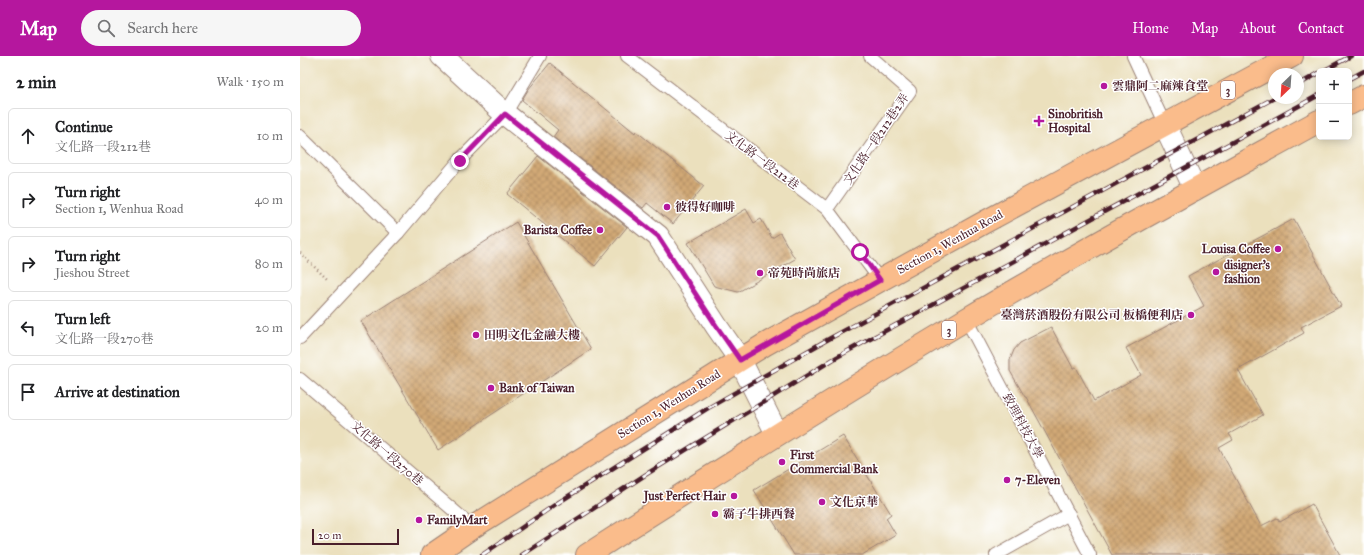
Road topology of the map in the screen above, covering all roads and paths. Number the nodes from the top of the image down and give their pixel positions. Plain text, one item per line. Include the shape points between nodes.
1 (442, 56) edge
2 (540, 56) edge
3 (627, 56) edge
4 (870, 56) edge
5 (1133, 56) edge
6 (1292, 56) edge
7 (1364, 96) edge
8 (1352, 102) edge
9 (505, 114) junction
10 (1316, 123) edge
11 (1165, 125) junction
12 (300, 136) edge
13 (1195, 188) junction
14 (827, 209) junction
15 (398, 233) junction
16 (300, 252) edge
17 (880, 280) junction
18 (341, 293) junction
19 (966, 319) junction
20 (300, 338) edge
21 (740, 360) junction
22 (300, 379) edge
23 (777, 434) junction
24 (1069, 514) junction
25 (473, 527) junction
26 (432, 555) edge
27 (587, 555) edge
28 (996, 555) edge
29 (1090, 555) edge

1 - 9 street
2 - 9 lane
3 - 14 lane, 文化路一段212巷
4 - 14 lane, 文化路一段212巷2弄 via 910,91
5 - 11 lane
6 - 11 main road, Section 1, Wenhua Road / 3
7 - 8 main road
9 - 15 lane via 460,161
9 - 21 street via 658,236
10 - 13 main road, 3
11 - 13 street
11 - 17 main road, Section 1, Wenhua Road / 3
12 - 15 lane
13 - 19 main road, 3
14 - 17 lane, 文化路一段212巷
15 - 18 lane
16 - 18 path
17 - 21 main road, Section 1, Wenhua Road / 3
18 - 20 lane
19 - 23 main road, 3
19 - 24 lane, 致理科技大學
21 - 23 street
21 - 25 main road, Section 1, Wenhua Road / 3
22 - 25 lane, 文化路一段270巷
23 - 27 main road, 3
24 - 28 lane
24 - 29 lane, 致理科技大學
25 - 26 main road, Section 1, Wenhua Road / 3

